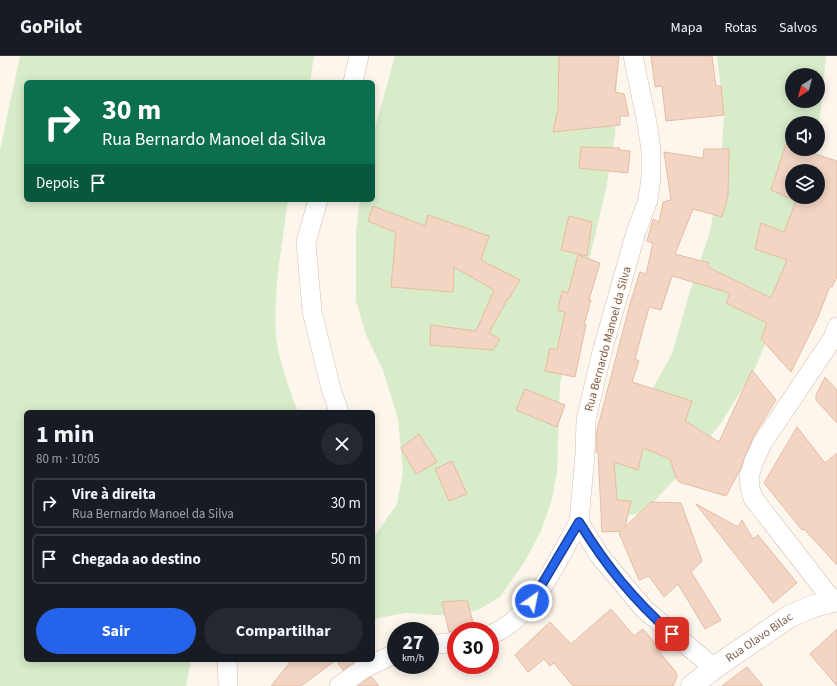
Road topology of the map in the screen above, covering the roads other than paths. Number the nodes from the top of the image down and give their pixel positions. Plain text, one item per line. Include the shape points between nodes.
1 (359, 56) edge
2 (632, 56) edge
3 (354, 80) edge
4 (317, 202) edge
5 (836, 336) edge
6 (338, 410) edge
7 (579, 522) junction
8 (835, 601) edge
9 (499, 630) edge
10 (387, 658) edge
11 (227, 662) edge
12 (714, 668) junction
13 (228, 686) edge
14 (339, 686) edge
15 (692, 686) edge

1 - 3 street
2 - 7 street, Rua Bernardo Manoel da Silva via 647,123 651,177 648,200 636,232 602,352 586,420
4 - 6 street via 306,242 312,311
5 - 8 street via 763,442 749,477 753,498
7 - 9 street via 532,601 511,624
7 - 12 street via 603,560 644,609
8 - 12 street, Rua Olavo Bilac via 790,616
10 - 14 street via 363,669
11 - 13 street
12 - 15 street, Rua Olavo Bilac

